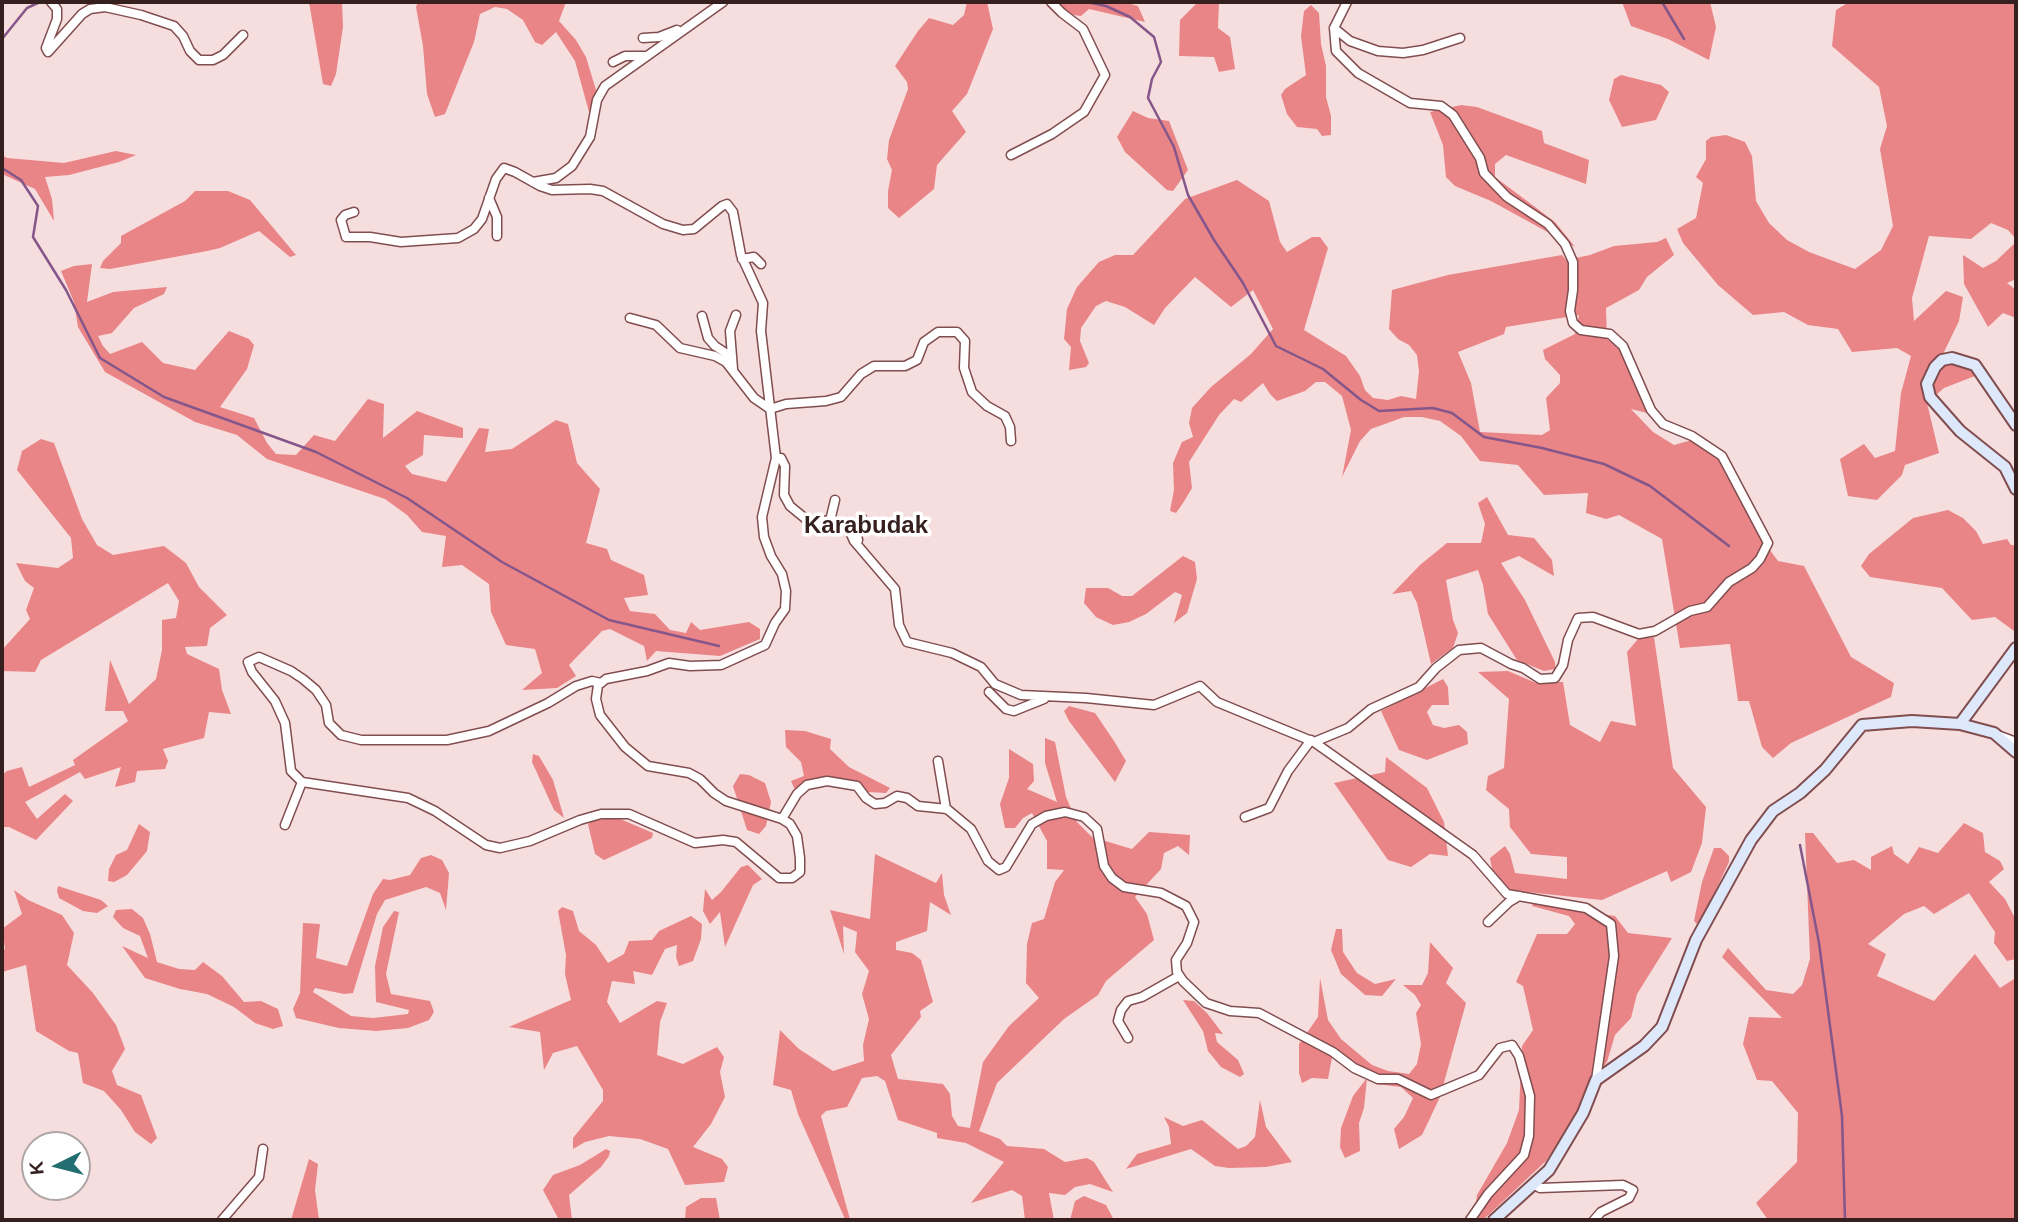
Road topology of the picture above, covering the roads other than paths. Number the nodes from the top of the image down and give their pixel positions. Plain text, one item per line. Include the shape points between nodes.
1 (51, 2) edge
2 (723, 2) edge
3 (1051, 2) edge
4 (1347, 2) edge
5 (693, 24) junction
6 (1334, 28) junction
7 (243, 35) dead end
8 (643, 38) dead end
9 (1460, 38) dead end
10 (644, 56) junction
11 (613, 62) dead end
12 (1011, 155) dead end
13 (533, 182) junction
14 (489, 198) junction
15 (354, 212) dead end
16 (498, 236) dead end
17 (742, 259) junction
18 (761, 264) dead end
19 (736, 315) dead end
20 (702, 316) dead end
21 (630, 318) dead end
22 (732, 357) junction
23 (734, 372) junction
24 (770, 409) junction
25 (2016, 425) edge
26 (1011, 441) dead end
27 (776, 458) junction
28 (2016, 489) edge
29 (835, 500) dead end
30 (862, 518) dead end
31 (830, 521) junction
32 (866, 555) junction
33 (2016, 648) edge
34 (601, 683) junction
35 (989, 692) dead end
36 (1050, 696) junction
37 (1960, 724) junction
38 (1994, 733) junction
39 (1313, 741) junction
40 (2016, 742) edge
41 (2016, 752) edge
42 (938, 761) dead end
43 (302, 782) junction
44 (946, 809) junction
45 (1245, 817) dead end
46 (782, 819) junction
47 (285, 825) dead end
48 (1519, 896) junction
49 (1488, 922) dead end
50 (1179, 976) junction
51 (1128, 1038) dead end
52 (1596, 1080) junction
53 (263, 1149) dead end
54 (1533, 1184) junction
55 (222, 1220) edge
56 (1469, 1220) edge
57 (1494, 1220) edge
58 (1594, 1220) edge

1 - 7 street via 57,19 48,52 82,14 105,7 174,26 199,60 223,55
2 - 5 street
3 - 12 street via 1083,29 1105,75 1084,111
4 - 6 street
5 - 8 street
5 - 10 street
6 - 9 street via 1350,41 1378,51 1403,53
6 - 39 street via 1336,51 1358,73 1410,103 1441,106 1454,115 1484,173 1507,197 1548,224 1565,244 1573,262 1573,323 1581,330 1609,334 1623,345 1651,410 1663,424 1722,456 1768,542 1752,568 1729,583 1707,607 1655,631 1639,635 1593,617 1578,618 1555,678 1540,679 1481,648 1459,650 1419,687 1371,709 1348,728
10 - 11 street via 625,56
10 - 13 street via 604,86 590,137 572,166 556,178
13 - 14 street via 503,169
13 - 17 street via 552,190 603,191 683,230 694,229 727,204 733,212
14 - 15 street via 482,219 458,238 401,242 346,237 341,220
14 - 16 street
17 - 18 street via 754,257
17 - 24 street via 763,303 761,331
19 - 22 street via 730,331
20 - 22 street via 708,338
21 - 23 street via 656,326 680,348 715,356
22 - 23 street
23 - 24 street via 754,398
24 - 26 street via 841,397 874,366 905,366 917,360 924,342 938,332 957,332 965,341 964,368 972,392 1005,416
24 - 27 street
25 - 28 street via 1975,365 1952,358 1935,367 1927,384 1930,397 1961,431 2005,467
27 - 31 street via 785,466 784,495 790,506 807,520
27 - 34 street via 762,517 764,537 786,592 785,609 765,645 721,665 669,663
29 - 31 street
30 - 32 street via 855,526
31 - 32 street via 842,524
32 - 36 street via 895,589 899,625 907,642 952,653 981,667 995,684 1021,695
33 - 37 street
34 - 43 street via 576,686 489,731 447,740 361,740 341,735 330,723 316,690 303,679 259,657 248,662 285,723 291,771
34 - 46 street via 596,699 600,715 625,747 648,766 689,773 726,801
35 - 36 street via 1014,711
36 - 39 street via 1154,705 1200,686 1217,702
37 - 38 street
37 - 52 street via 1862,725 1817,778 1773,811 1751,839 1696,940 1661,1027 1644,1046
38 - 40 street
38 - 41 street
39 - 45 street via 1288,771 1269,808
39 - 48 street via 1473,855 1507,894
42 - 44 street
43 - 46 street via 408,798 486,845 500,848 601,814 629,814 695,843 736,842 779,878 792,878 800,872 797,836
43 - 47 street
44 - 46 street via 918,806 897,796 875,804 857,786 827,781 807,785
44 - 50 street via 971,829 988,862 999,870 1006,867 1032,824 1065,812 1084,817 1097,829 1104,866 1112,878 1124,887 1161,893 1186,906 1194,922 1177,960
48 - 49 street
48 - 52 street via 1586,908 1611,924 1614,956
50 - 51 street via 1128,1001 1118,1021
50 - 56 street via 1206,1003 1259,1013 1354,1068 1378,1079 1398,1079 1431,1095 1479,1074 1500,1048 1512,1045 1531,1096 1529,1136 1524,1155
52 - 54 street via 1563,1147 1549,1170
53 - 55 street via 259,1177
54 - 57 street
54 - 58 street via 1539,1188 1622,1185 1633,1190 1629,1198

